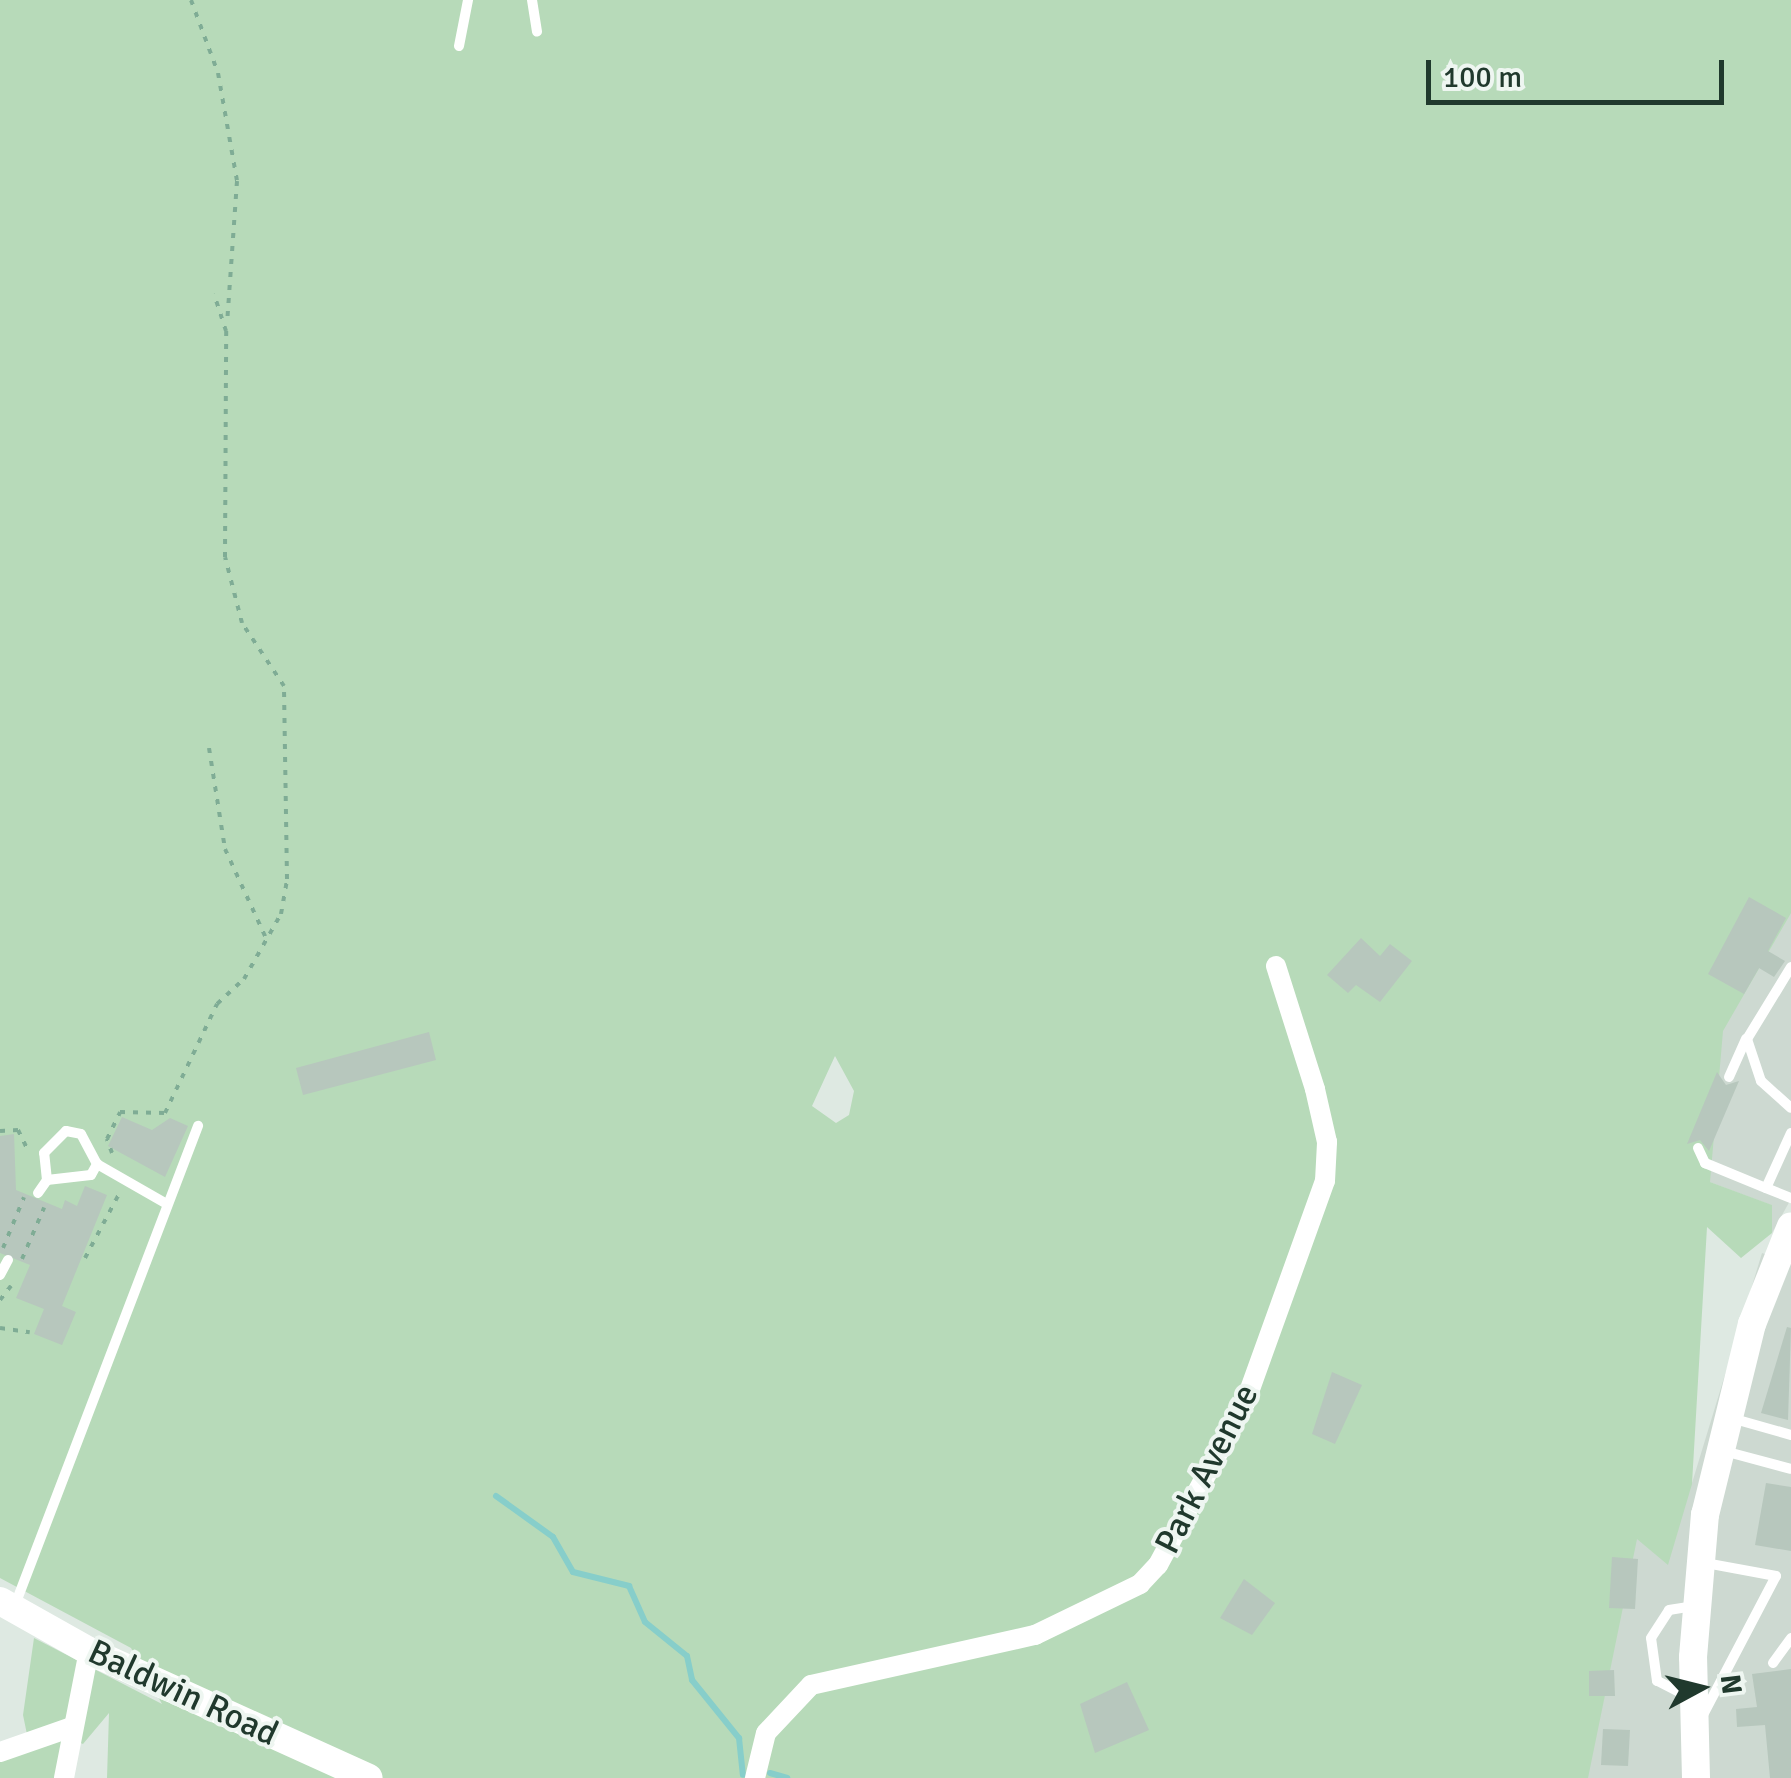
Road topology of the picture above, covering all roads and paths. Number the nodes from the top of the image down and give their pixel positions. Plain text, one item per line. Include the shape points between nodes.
1 (192, 0) edge
2 (468, 0) edge
3 (532, 0) edge
4 (537, 32) dead end
5 (459, 46) dead end
6 (214, 294) dead end
7 (225, 340) junction
8 (210, 748) dead end
9 (266, 940) junction
10 (1276, 966) dead end
11 (1791, 967) edge
12 (1747, 1038) junction
13 (1729, 1077) dead end
14 (169, 1106) dead end
15 (1791, 1108) edge
16 (198, 1126) dead end
17 (0, 1130) edge
18 (1791, 1133) edge
19 (1698, 1148) dead end
20 (44, 1153) junction
21 (97, 1164) junction
22 (42, 1187) junction
23 (1766, 1188) junction
24 (1791, 1198) edge
25 (165, 1203) junction
26 (1791, 1226) edge
27 (4, 1257) edge
28 (20, 1266) dead end
29 (0, 1276) edge
30 (12, 1283) dead end
31 (0, 1300) edge
32 (0, 1328) edge
33 (30, 1332) dead end
34 (1725, 1416) junction
35 (1791, 1434) edge
36 (1719, 1449) junction
37 (1791, 1468) edge
38 (1700, 1562) junction
39 (6, 1606) edge
40 (1696, 1606) junction
41 (1791, 1638) edge
42 (89, 1651) junction
43 (1773, 1663) dead end
44 (1692, 1698) junction
45 (69, 1728) junction
46 (1692, 1734) junction
47 (0, 1752) edge
48 (64, 1778) edge
49 (370, 1778) edge
50 (755, 1778) edge
51 (1696, 1778) edge

1 - 7 path via 218,73 238,180
2 - 5 lane
3 - 4 lane
6 - 7 path
7 - 9 path via 224,556 242,623 284,686 288,720 287,879
8 - 9 path via 225,850 264,921
9 - 14 path via 217,1004
10 - 50 street, Park Avenue via 1327,1142 1324,1181 1245,1403 1158,1566 1140,1584 1034,1634 811,1685 766,1733
11 - 12 lane
12 - 13 lane
12 - 15 lane via 1761,1081
16 - 25 lane
17 - 20 path via 18,1130 24,1152
18 - 23 lane
19 - 23 lane via 1705,1162
20 - 21 lane via 52,1138 81,1134
20 - 22 lane
21 - 22 lane via 91,1175
21 - 25 lane
22 - 27 path via 26,1191
22 - 28 path via 48,1198
23 - 24 lane
25 - 39 lane via 116,1351
26 - 34 main road
27 - 29 lane
30 - 31 path
32 - 33 path
34 - 35 lane
34 - 36 main road
36 - 37 lane
36 - 38 main road
38 - 40 main road
38 - 46 lane via 1776,1576
39 - 42 main road, Baldwin Road
40 - 44 main road
40 - 44 lane via 1669,1610 1650,1638 1657,1681
41 - 43 lane
42 - 45 street
42 - 49 main road, Baldwin Road
44 - 46 main road
45 - 47 street
45 - 48 street
46 - 51 main road

